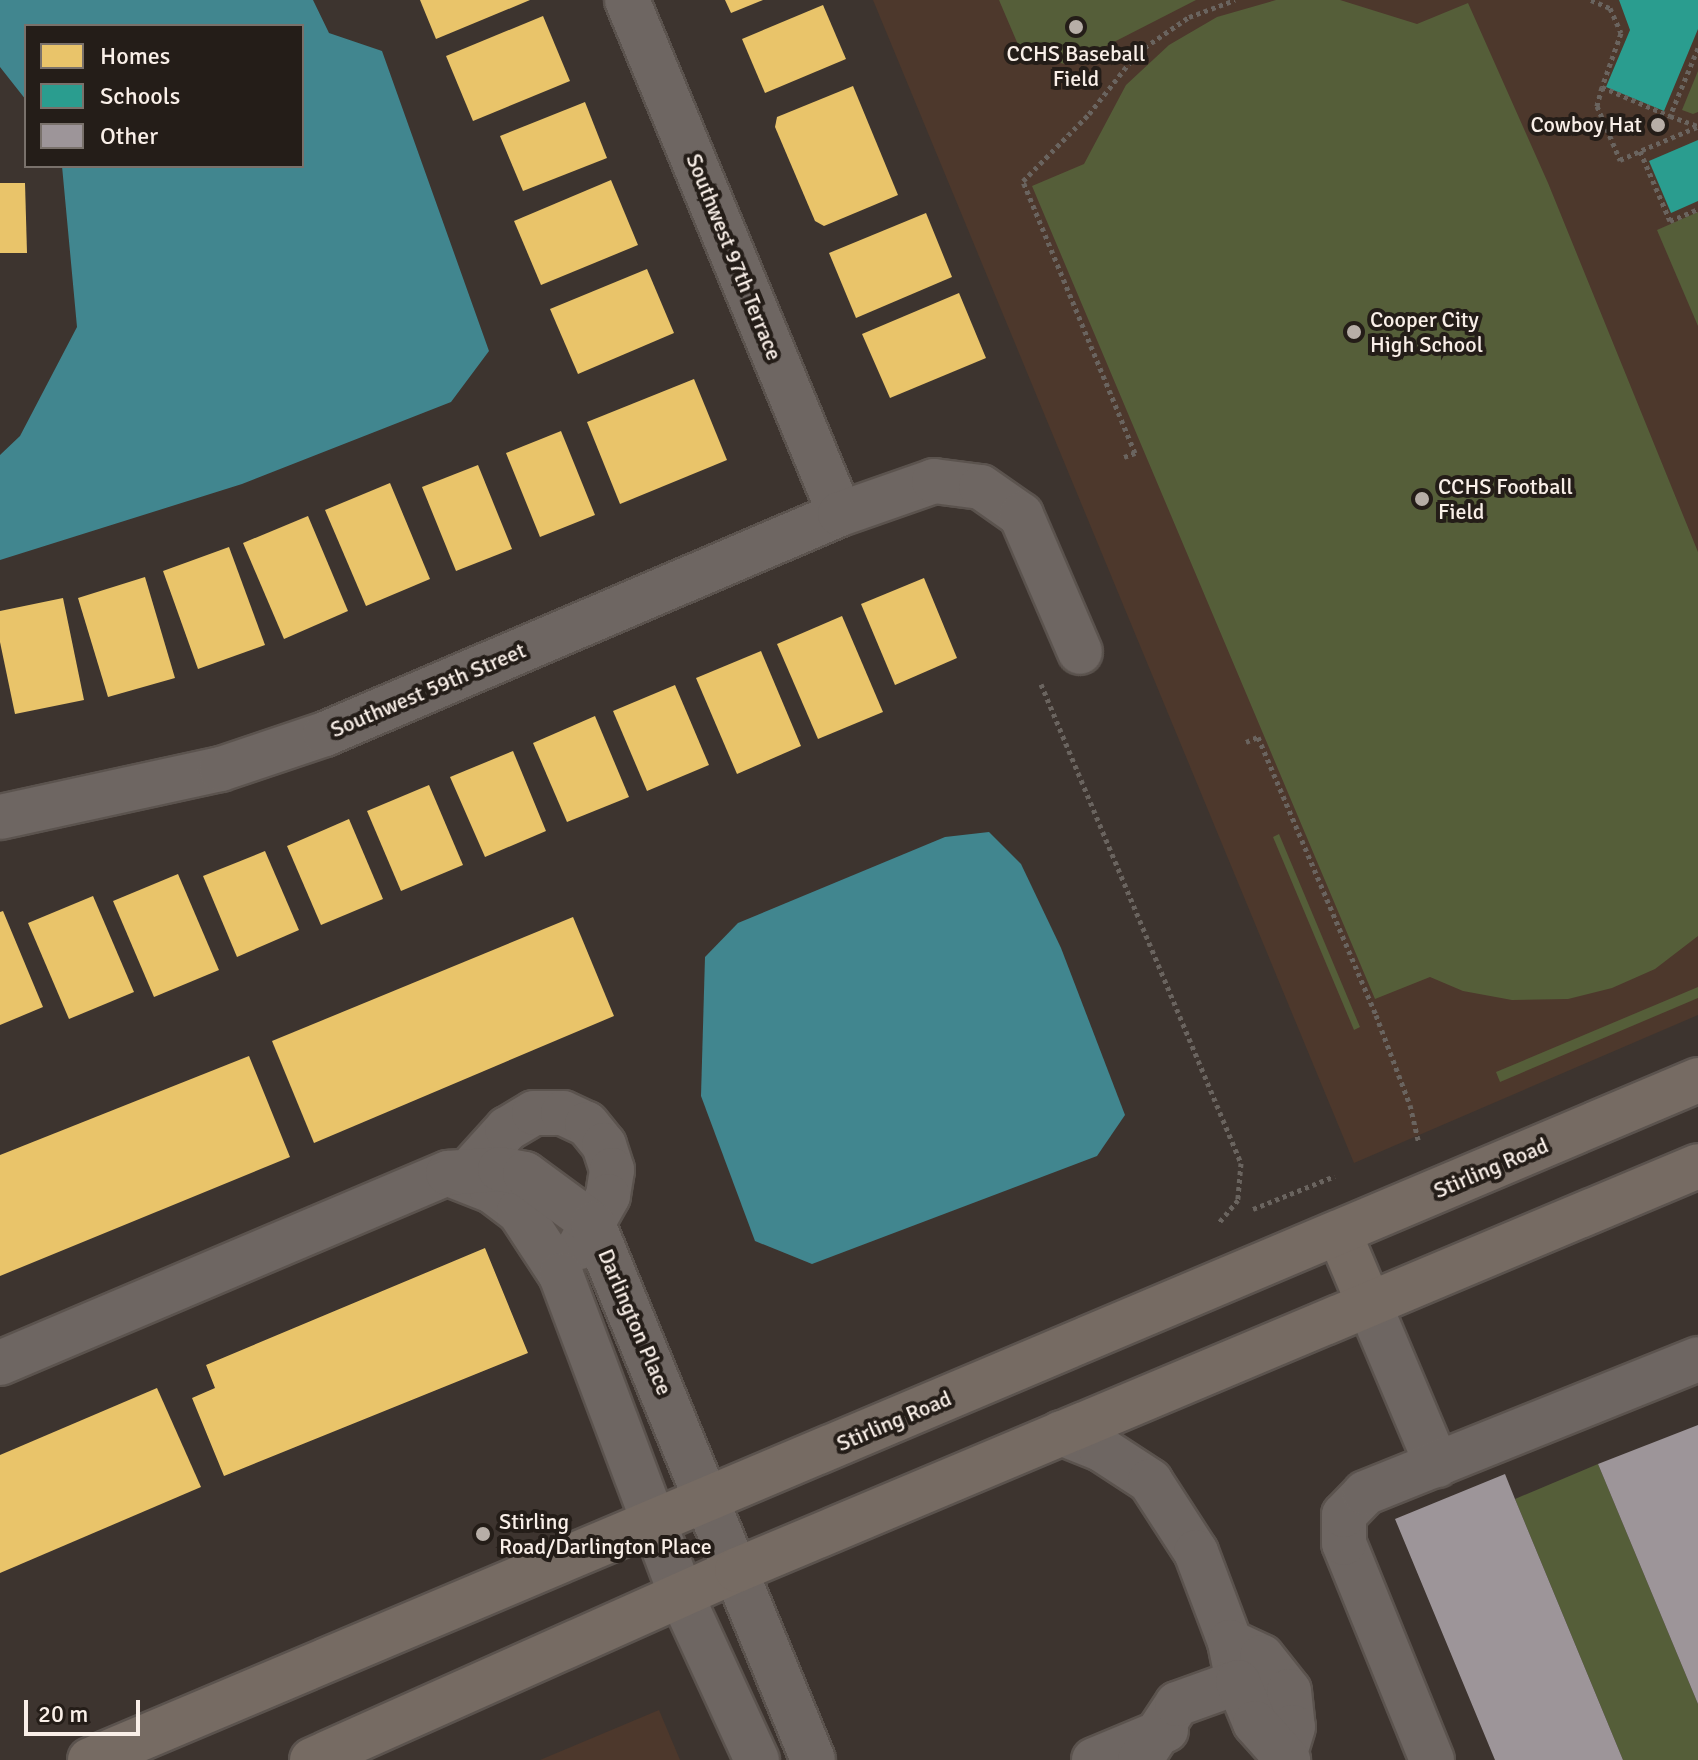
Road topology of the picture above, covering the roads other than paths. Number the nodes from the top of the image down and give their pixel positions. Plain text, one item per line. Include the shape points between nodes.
1 (627, 0) edge
2 (840, 514) junction
3 (1080, 652) dead end
4 (0, 817) edge
5 (1698, 1080) edge
6 (1698, 1166) edge
7 (459, 1172) junction
8 (593, 1224) junction
9 (1339, 1233) junction
10 (561, 1275) junction
11 (1369, 1304) junction
12 (637, 1326) junction
13 (1698, 1359) edge
14 (0, 1363) edge
15 (600, 1383) junction
16 (1061, 1433) junction
17 (1437, 1465) junction
18 (710, 1499) junction
19 (652, 1524) junction
20 (737, 1570) junction
21 (681, 1595) junction
22 (1234, 1662) junction
23 (1255, 1723) junction
24 (1151, 1746) edge
25 (1286, 1757) edge
26 (90, 1760) edge
27 (312, 1760) edge
28 (757, 1760) edge
29 (813, 1760) edge
30 (1094, 1760) edge
31 (1432, 1760) edge

1 - 2 street, Southwest 97th Terrace
2 - 3 street, Southwest 59th Street via 934,481 958,481 1002,498 1032,533
2 - 4 street, Southwest 59th Street via 325,734 221,769
5 - 9 main road, Stirling Road
6 - 11 main road
7 - 8 street, Darlington Place via 500,1169 525,1174
7 - 8 street via 507,1129 534,1113 563,1113 587,1124 604,1145 612,1170 608,1196
7 - 10 street via 519,1211
7 - 14 street, Darlington Place
8 - 10 street
8 - 12 street, Darlington Place
9 - 11 main road
9 - 18 main road, Stirling Road
10 - 15 street
11 - 16 main road
11 - 17 street
12 - 15 street via 626,1330
12 - 18 street, Darlington Place
13 - 17 street
15 - 19 street
16 - 20 main road
16 - 22 street via 1101,1449 1150,1481 1196,1552
17 - 31 street via 1365,1493 1344,1515 1344,1543
18 - 19 main road, Stirling Road
18 - 20 street, Darlington Place
19 - 21 street
19 - 26 main road, Stirling Road
20 - 21 main road
20 - 29 street, Darlington Place
21 - 27 main road
21 - 28 street
22 - 23 street
22 - 24 street via 1177,1704
22 - 25 street via 1262,1657 1289,1691 1293,1727
23 - 24 street via 1209,1719
23 - 25 street
24 - 30 street

